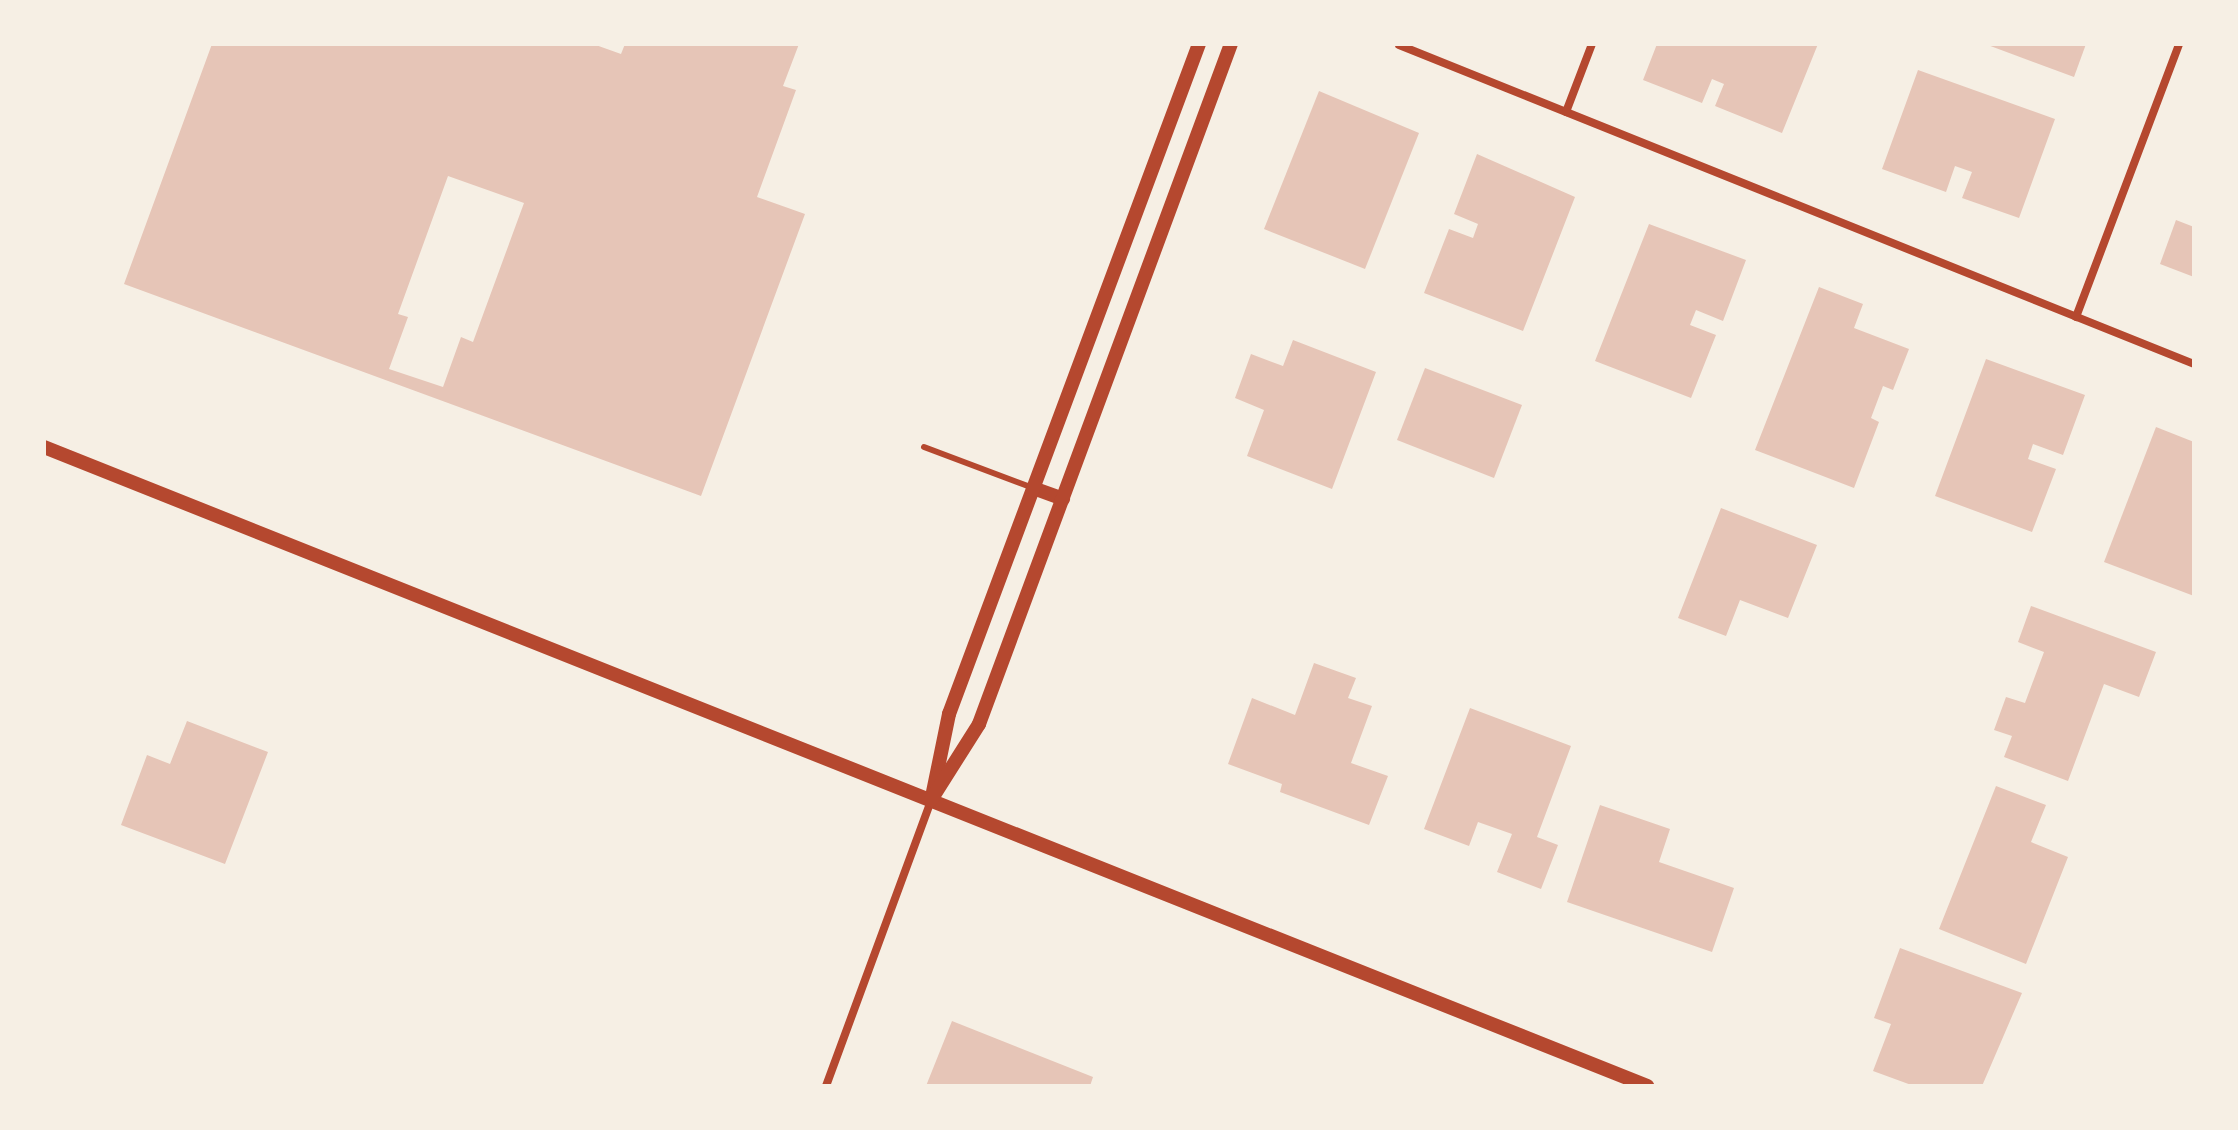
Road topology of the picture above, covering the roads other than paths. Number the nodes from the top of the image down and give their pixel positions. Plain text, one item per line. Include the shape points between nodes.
1 (1199, 44) edge
2 (1231, 44) edge
3 (1592, 44) edge
4 (2179, 44) edge
5 (1399, 45) edge
6 (1566, 112) junction
7 (2076, 317) junction
8 (2194, 364) edge
9 (44, 447) edge
10 (924, 447) dead end
11 (1033, 488) junction
12 (1063, 499) junction
13 (931, 800) junction
14 (826, 1086) edge
15 (1647, 1086) edge

1 - 11 street
2 - 12 street
3 - 6 street
4 - 7 street
5 - 6 street
6 - 7 street
7 - 8 street
9 - 13 street
10 - 11 lane
11 - 12 street
11 - 13 street via 949,714
12 - 13 street via 979,724
13 - 14 street
13 - 15 street

